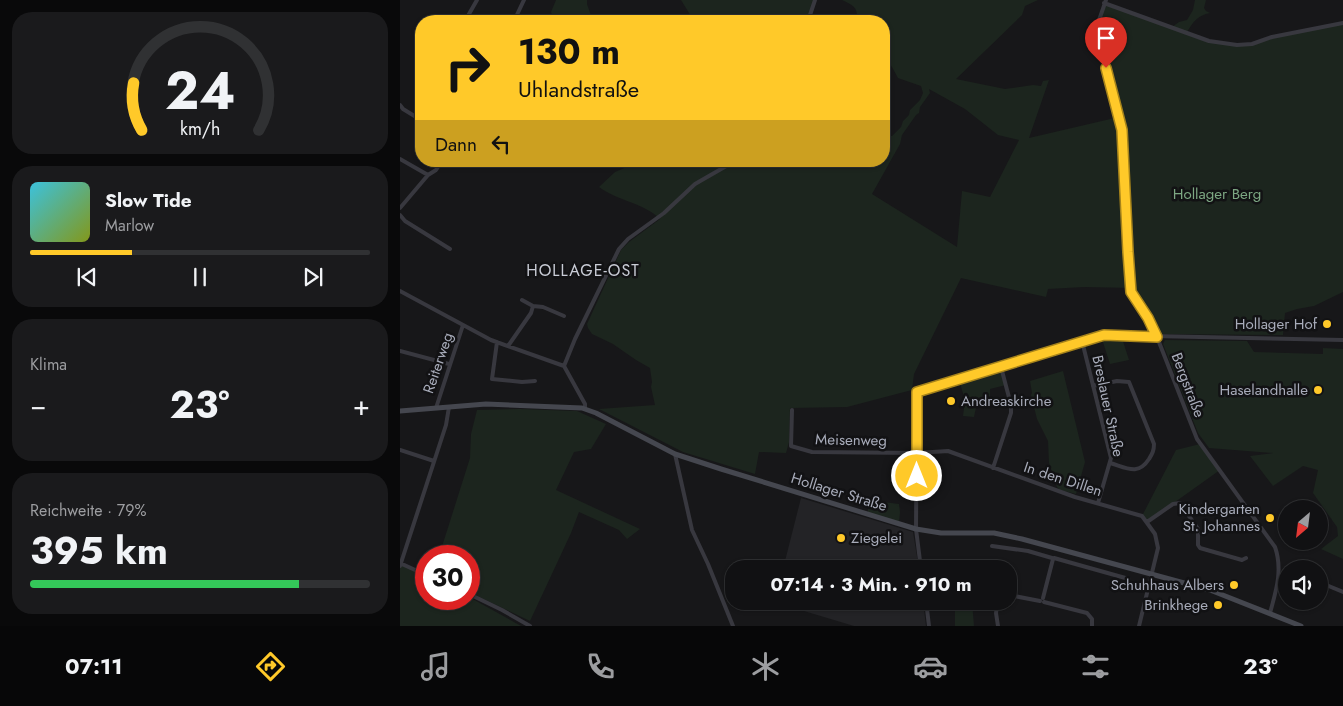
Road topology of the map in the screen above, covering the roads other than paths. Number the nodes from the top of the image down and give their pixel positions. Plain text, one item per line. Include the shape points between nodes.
1 (477, 0) edge
2 (524, 0) edge
3 (815, 0) edge
4 (1105, 2) edge
5 (468, 15) edge
6 (517, 15) edge
7 (810, 15) edge
8 (1343, 23) edge
9 (400, 105) edge
10 (415, 116) edge
11 (400, 159) edge
12 (438, 167) edge
13 (725, 167) edge
14 (428, 175) junction
15 (400, 208) edge
16 (400, 215) edge
17 (450, 249) dead end
18 (400, 291) edge
19 (522, 300) dead end
20 (532, 306) junction
21 (564, 316) dead end
22 (463, 325) junction
23 (1157, 337) junction
24 (1343, 340) edge
25 (1082, 341) junction
26 (498, 342) junction
27 (508, 346) junction
28 (400, 351) edge
29 (449, 364) junction
30 (564, 366) junction
31 (1001, 367) junction
32 (536, 381) dead end
33 (1092, 386) junction
34 (448, 407) junction
35 (436, 408) junction
36 (585, 409) junction
37 (792, 410) dead end
38 (400, 411) edge
39 (400, 450) edge
40 (917, 453) junction
41 (675, 454) junction
42 (434, 461) junction
43 (1110, 463) junction
44 (993, 468) junction
45 (1098, 503) junction
46 (1147, 522) junction
47 (916, 529) junction
48 (992, 546) dead end
49 (1056, 548) junction
50 (1053, 558) junction
51 (1246, 558) dead end
52 (920, 560) edge
53 (1279, 560) edge
54 (400, 564) edge
55 (415, 570) edge
56 (1152, 574) junction
57 (1129, 579) dead end
58 (1278, 583) edge
59 (1328, 586) edge
60 (1343, 592) edge
61 (1017, 596) edge
62 (480, 599) edge
63 (1042, 600) junction
64 (927, 610) edge
65 (996, 610) edge
66 (1270, 613) junction
67 (530, 626) edge
68 (733, 626) edge
69 (929, 626) edge
70 (998, 626) edge
71 (1092, 626) edge
72 (1139, 626) edge
73 (1301, 626) edge

1 - 5 street
2 - 6 street
3 - 7 street
4 - 8 street via 1217,43 1237,45
4 - 23 street, Bergstraße via 1097,36 1122,130 1131,292
9 - 10 street
11 - 14 street
12 - 14 street
13 - 30 street via 695,184 619,250
14 - 15 street
16 - 17 street
18 - 22 street
19 - 20 street
20 - 21 street
20 - 27 street via 531,313
22 - 26 street
22 - 29 street, Reiterweg
23 - 24 street
23 - 25 street via 1104,335
23 - 53 street, Bergstraße via 1197,439 1275,547
25 - 31 street
25 - 33 street, Breslauer Straße
26 - 27 street
26 - 32 street via 492,379
27 - 30 street
28 - 29 street
29 - 35 street, Reiterweg
30 - 36 street
31 - 40 street via 917,392
31 - 44 street via 1011,413
33 - 43 street, Breslauer Straße
33 - 43 street via 1129,382 1154,444 1153,452 1140,470
34 - 35 main road, Hollager Straße
34 - 36 main road, Hollager Straße via 486,404
34 - 42 street
35 - 38 main road, Hollager Straße
36 - 41 main road, Hollager Straße
37 - 40 street, Meisenweg via 791,446 812,452
39 - 42 street
40 - 44 street, In den Dillen via 948,451
40 - 47 street
41 - 47 main road, Hollager Straße
41 - 68 street via 692,530
42 - 54 street
43 - 45 street, Breslauer Straße
44 - 45 street, In den Dillen
45 - 46 street, In den Dillen via 1142,516
46 - 51 street via 1172,504 1180,504 1198,529 1200,548 1242,560
46 - 56 street via 1155,534 1158,548
47 - 49 main road, Hollager Straße via 941,533 994,533
47 - 52 street
48 - 50 street
49 - 50 street
49 - 56 main road, Hollager Straße
50 - 57 street
50 - 63 street
54 - 55 street
56 - 66 main road, Hollager Straße via 1210,590
56 - 72 street
58 - 66 street, Bergstraße
59 - 60 street
61 - 63 street
62 - 67 street
63 - 71 street via 1087,613 1092,619
64 - 69 street
65 - 70 street
66 - 73 main road, Hollager Straße

